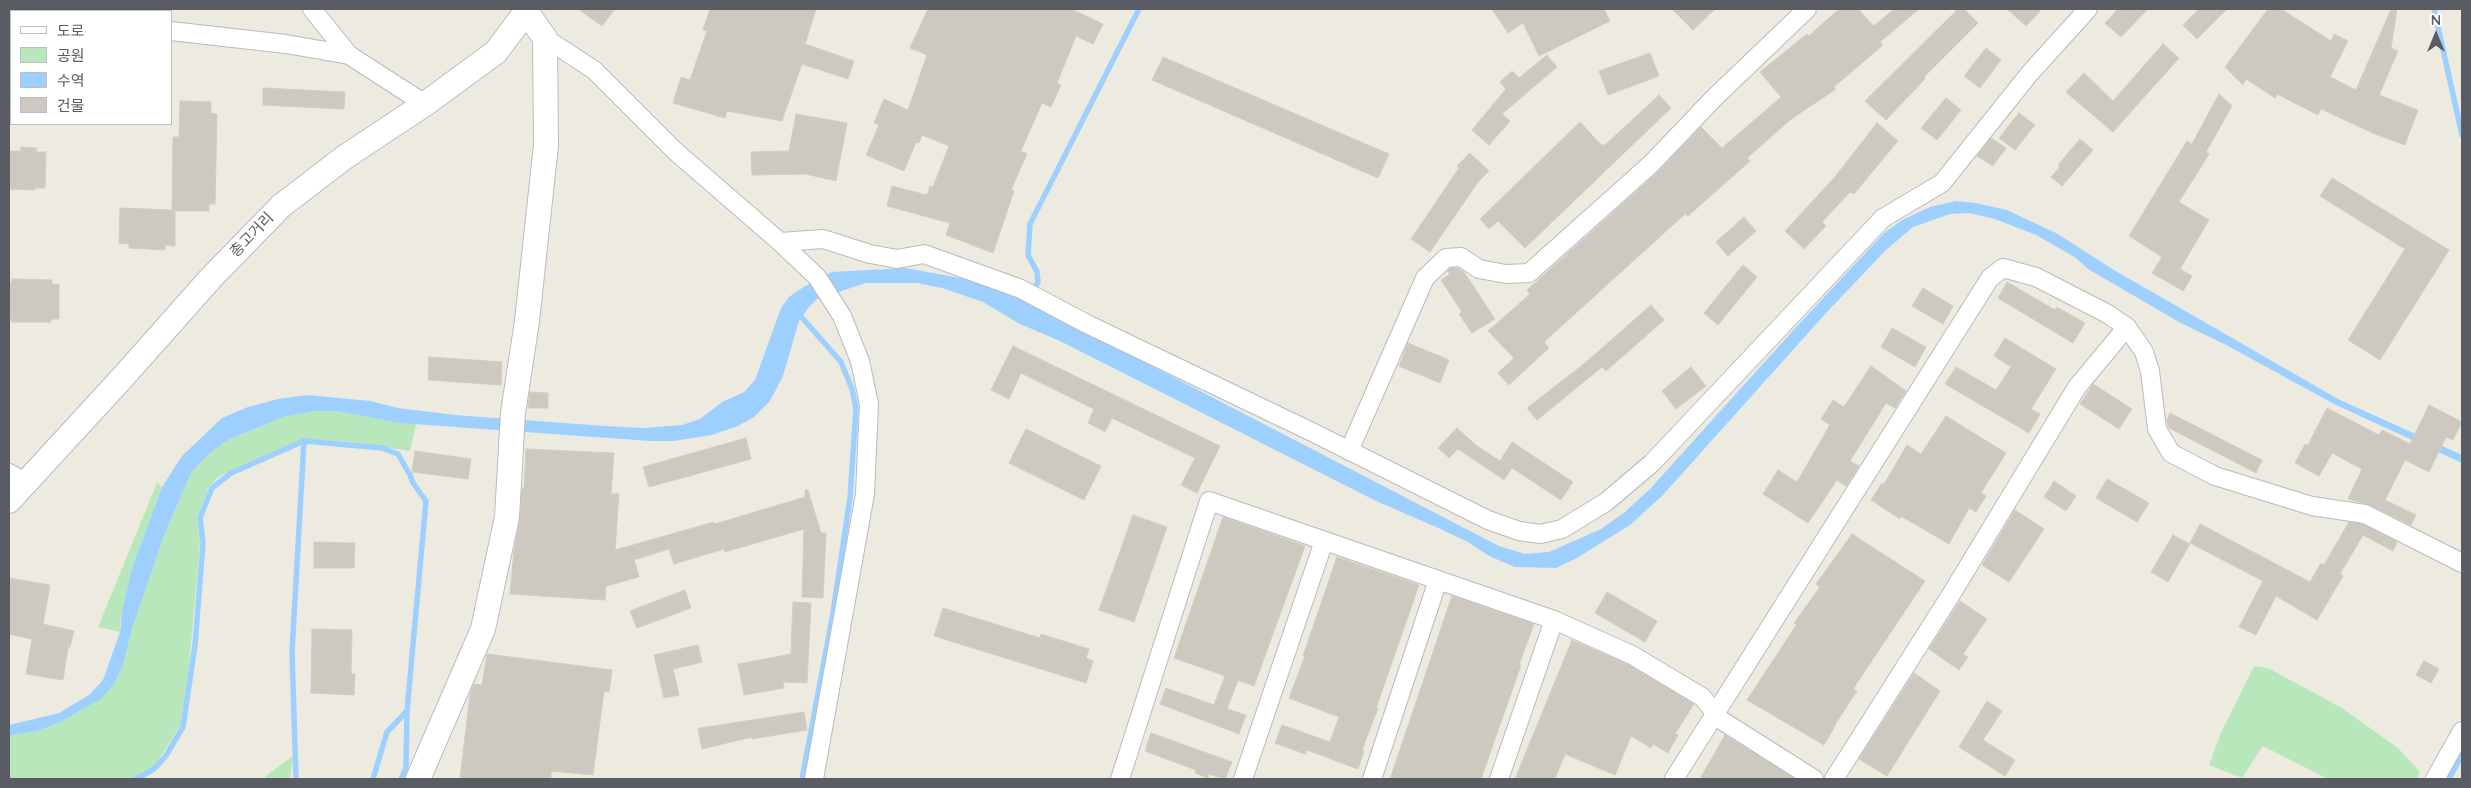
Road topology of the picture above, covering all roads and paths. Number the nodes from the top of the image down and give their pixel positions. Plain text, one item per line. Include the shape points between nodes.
1 (312, 9) edge
2 (1808, 9) edge
3 (2088, 9) edge
4 (528, 11) edge
5 (172, 30) edge
6 (545, 38) junction
7 (349, 55) junction
8 (424, 104) junction
9 (780, 242) junction
10 (2127, 328) junction
11 (1349, 451) junction
12 (17, 478) edge
13 (9, 501) edge
14 (1324, 541) junction
15 (2462, 563) edge
16 (1438, 580) junction
17 (1554, 620) junction
18 (1716, 711) junction
19 (2462, 731) edge
20 (418, 779) edge
21 (814, 779) edge
22 (1120, 779) edge
23 (1243, 779) edge
24 (1372, 779) edge
25 (1499, 779) edge
26 (1674, 779) edge
27 (1814, 779) edge
28 (1834, 779) edge
29 (2435, 779) edge

1 - 7 street
2 - 11 street via 1715,97 1651,164 1529,273 1506,274 1479,269 1462,257 1446,258 1425,278
3 - 11 street via 2030,73 1942,183 1883,218 1652,463 1606,502 1562,529 1540,534 1488,520
4 - 6 street
4 - 8 street, 총고거리 via 496,52
5 - 7 street
6 - 9 street via 594,70 675,151
6 - 20 street via 546,145 527,320 513,413 508,517 483,629
7 - 8 street
8 - 12 street, 총고거리 via 345,156 281,206 210,279 123,377
9 - 11 street via 823,239 870,254 898,258 924,254 1021,289 1086,324
9 - 21 street via 817,277 842,316 860,362 868,404 865,494
10 - 15 street via 2144,352 2150,371 2157,428 2171,453 2215,476 2312,506 2365,514
10 - 18 street via 2106,313 2036,277 2003,268 1990,278
10 - 28 street via 2077,387
12 - 13 street, 총고거리
14 - 16 street
14 - 22 street via 1209,501
14 - 23 street
16 - 17 street
16 - 24 street
17 - 18 street via 1632,656 1702,697
17 - 25 street
18 - 26 street
18 - 27 street via 1721,720
19 - 29 street

